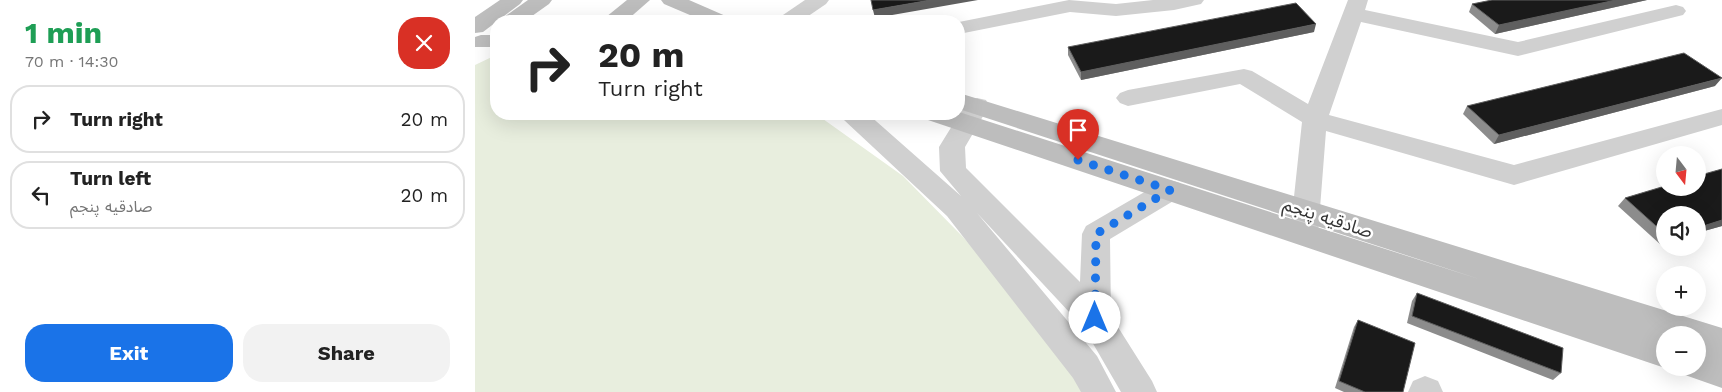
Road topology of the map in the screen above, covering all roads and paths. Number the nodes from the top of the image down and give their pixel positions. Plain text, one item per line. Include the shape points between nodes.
1 (513, 0) edge
2 (542, 0) edge
3 (640, 0) edge
4 (671, 0) edge
5 (819, 0) edge
6 (1194, 0) edge
7 (1355, 7) edge
8 (1676, 11) dead end
9 (502, 15) edge
10 (520, 15) edge
11 (621, 15) edge
12 (707, 15) edge
13 (796, 15) edge
14 (965, 27) edge
15 (1128, 98) dead end
16 (968, 110) edge
17 (1722, 117) edge
18 (1315, 119) junction
19 (860, 120) edge
20 (964, 120) edge
21 (1170, 190) junction
22 (1305, 223) junction
23 (1095, 318) junction
24 (1666, 326) edge
25 (1706, 338) edge
26 (1722, 343) edge
27 (1656, 350) edge
28 (1706, 367) edge
29 (1722, 372) edge
30 (1142, 390) edge
31 (1099, 392) edge

1 - 9 street
2 - 10 street
3 - 11 street
4 - 12 street
5 - 13 street
6 - 14 street via 1116,10 1070,6
7 - 8 street via 1518,49
7 - 18 street
15 - 18 street via 1244,76
16 - 21 street, صادقیه پنجم
16 - 22 street, صادقیه پنجم
17 - 18 street via 1514,175
18 - 22 street
19 - 31 street via 957,209 1085,367
20 - 23 street via 952,147 953,171
21 - 22 street, صادقیه پنجم
21 - 23 street via 1096,234
22 - 24 street, صادقیه پنجم
22 - 27 street, صادقیه پنجم
23 - 30 street
25 - 26 street, صادقیه پنجم
28 - 29 street

